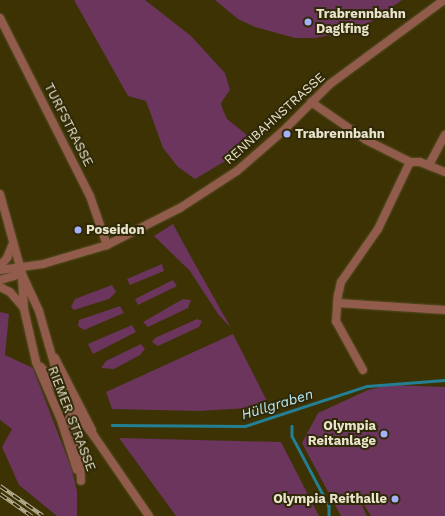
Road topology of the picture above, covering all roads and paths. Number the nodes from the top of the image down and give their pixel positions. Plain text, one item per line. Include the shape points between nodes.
1 (444, 0) edge
2 (0, 18) edge
3 (311, 102) junction
4 (445, 135) edge
5 (410, 162) junction
6 (429, 165) junction
7 (445, 172) edge
8 (0, 194) edge
9 (14, 243) junction
10 (107, 245) junction
11 (0, 266) edge
12 (0, 270) edge
13 (21, 272) junction
14 (0, 280) edge
15 (0, 287) edge
16 (337, 303) junction
17 (24, 309) junction
18 (445, 310) edge
19 (50, 350) junction
20 (36, 362) junction
21 (363, 370) dead end
22 (61, 393) junction
23 (94, 436) junction
24 (149, 516) edge

1 - 3 street, RENNBAHNSTRASSE via 346,72
2 - 10 street, TURFSTRASSE via 90,196
3 - 5 street via 366,140
3 - 10 street, RENNBAHNSTRASSE via 283,131 236,170 180,208
4 - 6 street
5 - 6 street
5 - 16 street via 378,229 341,282
6 - 7 street
8 - 9 street, RIEMER STRASSE
9 - 11 street
9 - 13 street, RIEMER STRASSE
10 - 13 street, RENNBAHNSTRASSE
12 - 13 street, RENNBAHNSTRASSE via 13,267
13 - 14 street, RENNBAHNSTRASSE
13 - 17 street, RIEMER STRASSE
13 - 19 street, RIEMER STRASSE via 39,311
15 - 17 street via 10,292
16 - 18 street
16 - 21 street via 336,321
17 - 20 street, RIEMER STRASSE
19 - 22 street, RIEMER STRASSE
19 - 23 street via 86,415
20 - 22 street
20 - 22 street, RIEMER STRASSE via 63,426 81,481 80,454
22 - 23 street
23 - 24 street

